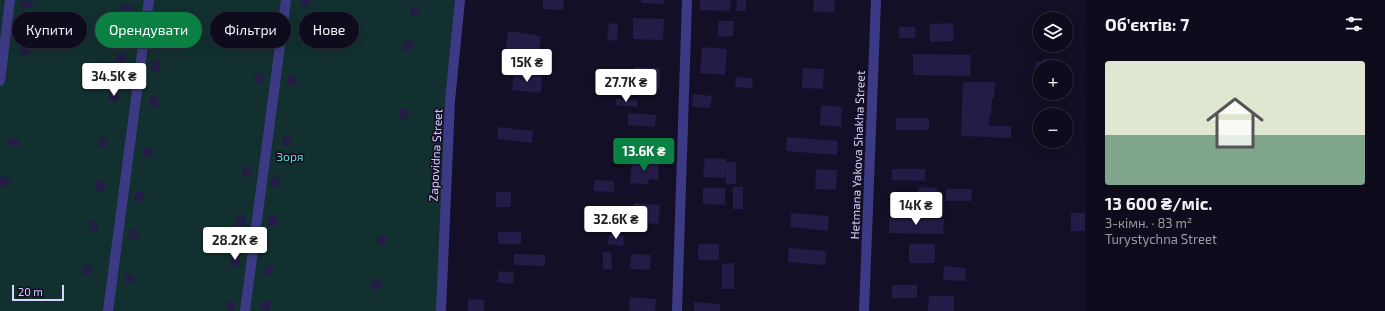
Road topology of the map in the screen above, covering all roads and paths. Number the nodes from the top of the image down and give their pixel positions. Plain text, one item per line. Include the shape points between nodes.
1 (10, 0) edge
2 (149, 0) edge
3 (286, 0) edge
4 (460, 0) edge
5 (687, 0) edge
6 (876, 0) edge
7 (0, 81) edge
8 (108, 311) edge
9 (245, 311) edge
10 (441, 311) edge
11 (677, 311) edge
12 (864, 311) edge

1 - 7 street
2 - 8 street
3 - 9 street
4 - 10 street, Zapovidna Street via 450,101
5 - 11 street
6 - 12 street, Hetmana Yakova Shakha Street

